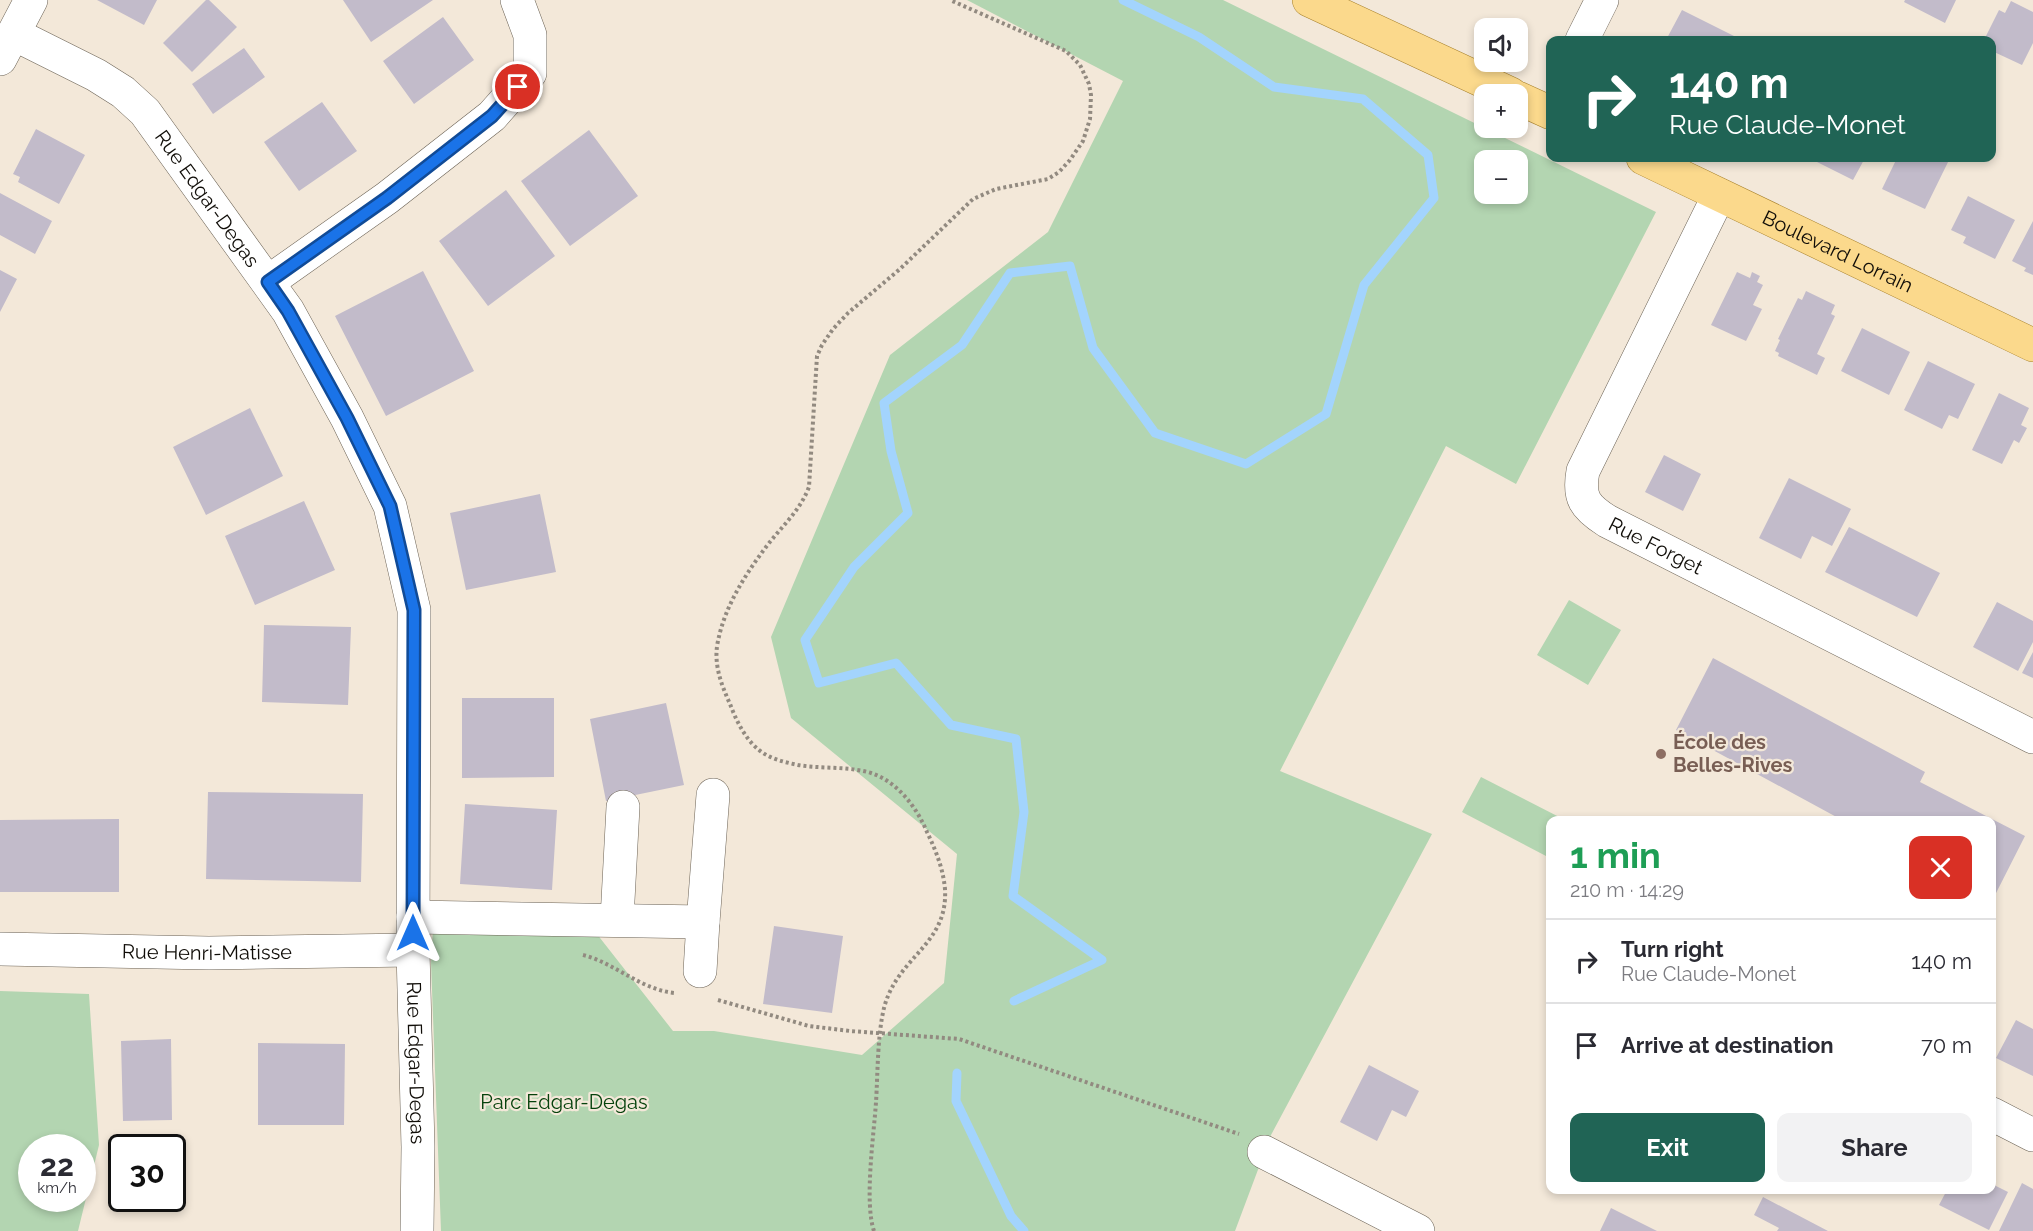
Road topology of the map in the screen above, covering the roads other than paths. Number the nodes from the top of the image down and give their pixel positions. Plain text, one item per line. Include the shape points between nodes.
1 (31, 0) edge
2 (517, 0) edge
3 (1309, 0) edge
4 (1602, 0) edge
5 (1584, 36) edge
6 (7, 46) edge
7 (1490, 84) edge
8 (1651, 162) edge
9 (1719, 195) junction
10 (268, 282) junction
11 (2033, 345) edge
12 (2033, 737) edge
13 (713, 795) dead end
14 (623, 807) dead end
15 (414, 917) junction
16 (617, 920) junction
17 (703, 922) junction
18 (0, 949) edge
19 (413, 950) junction
20 (699, 988) road end
21 (1996, 1116) edge
22 (2033, 1135) edge
23 (1264, 1152) road end
24 (417, 1231) edge
25 (1418, 1231) edge

1 - 6 street
2 - 10 street via 530,35 530,73 492,116 387,198
3 - 7 main road
4 - 5 street
6 - 10 street, Rue Edgar-Degas via 96,75 123,92 145,112
8 - 9 main road, Boulevard Lorrain
9 - 11 main road, Boulevard Lorrain
9 - 12 street, Rue Forget via 1583,471 1584,500 1591,511 1607,521
10 - 15 street, Rue Edgar-Degas via 347,418 390,506 414,610
13 - 17 street
14 - 16 street
15 - 16 street
15 - 19 street, Rue Edgar-Degas
16 - 17 street
17 - 20 street
18 - 19 street, Rue Henri-Matisse via 209,954
19 - 24 street, Rue Edgar-Degas
21 - 22 street
23 - 25 street

